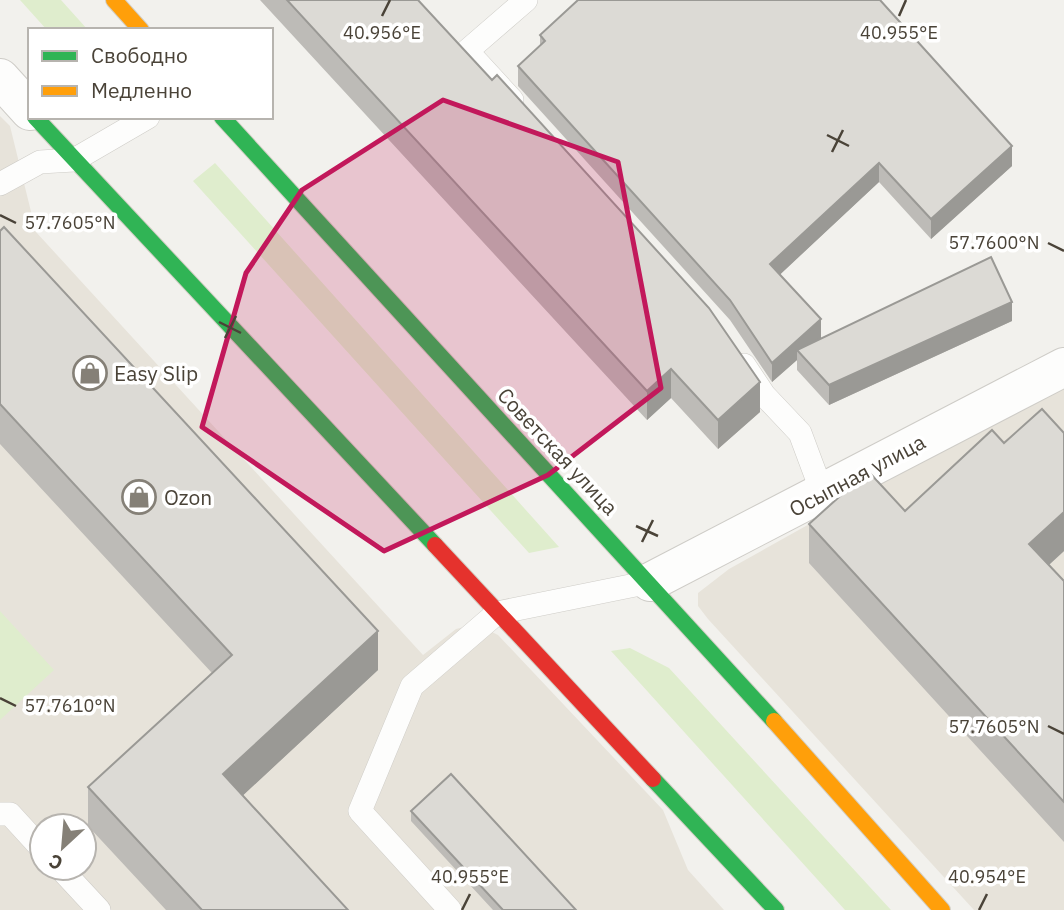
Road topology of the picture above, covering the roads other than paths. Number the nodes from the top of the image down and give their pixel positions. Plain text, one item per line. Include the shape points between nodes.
1 (114, 0) edge
2 (526, 0) edge
3 (139, 28) edge
4 (0, 78) edge
5 (28, 109) edge
6 (523, 113) edge
7 (37, 119) edge
8 (145, 119) edge
9 (224, 119) edge
10 (74, 160) junction
11 (0, 184) edge
12 (735, 351) edge
13 (1064, 367) edge
14 (822, 492) junction
15 (650, 582) junction
16 (497, 613) junction
17 (0, 814) edge
18 (28, 834) edge
19 (73, 882) edge
20 (99, 910) edge
21 (450, 910) edge
22 (776, 910) edge
23 (942, 910) edge

1 - 3 main road
2 - 6 lane via 467,51
4 - 5 street
7 - 10 main road
8 - 10 lane
9 - 15 main road, Советская улица
10 - 11 lane via 40,162
10 - 16 main road
12 - 14 lane via 764,395 800,433
13 - 14 street, Осыпная улица
14 - 15 street, Осыпная улица
15 - 16 lane
15 - 23 main road, Советская улица
16 - 21 lane via 412,686 360,811
16 - 22 main road
17 - 18 lane via 10,814
19 - 20 lane

